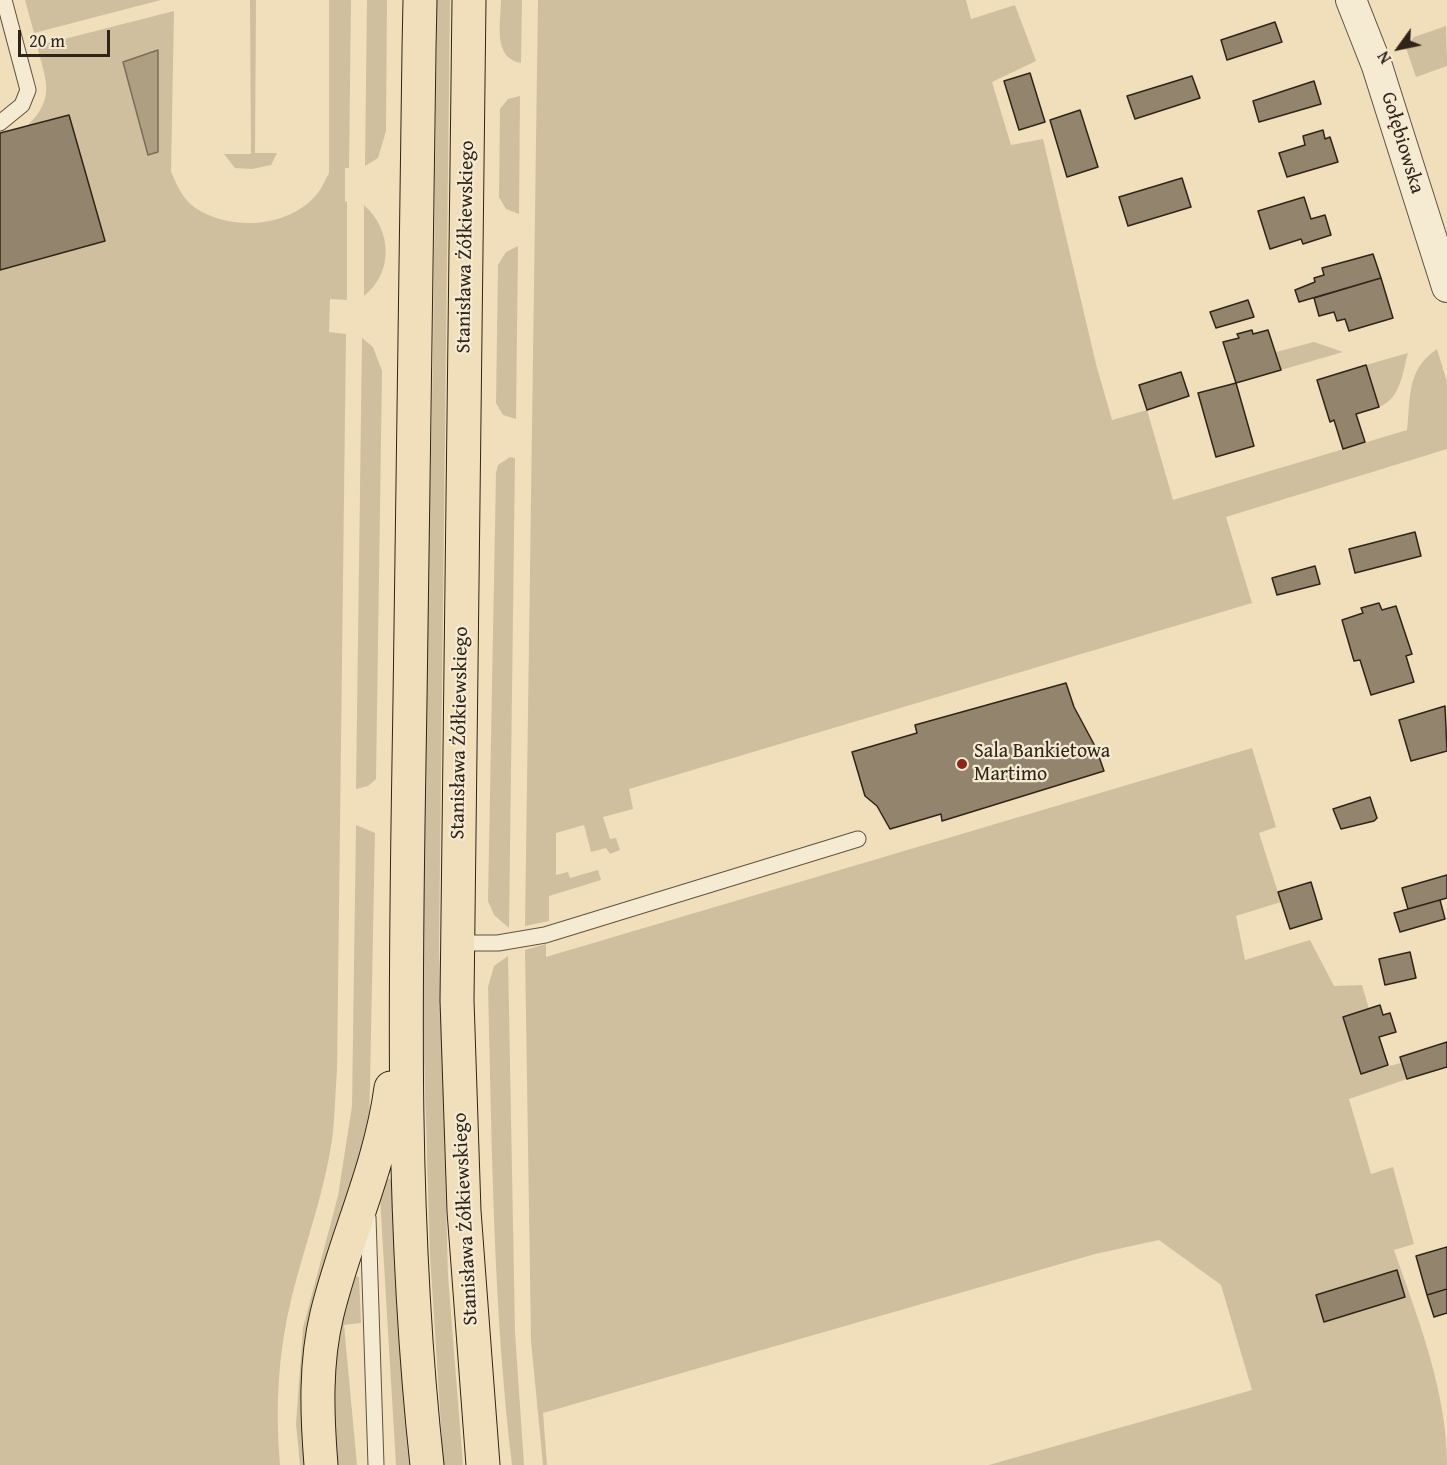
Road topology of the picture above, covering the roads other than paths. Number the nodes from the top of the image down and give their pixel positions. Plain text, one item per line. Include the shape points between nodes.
1 (4, 0) edge
2 (420, 0) edge
3 (469, 0) edge
4 (1351, 0) edge
5 (0, 123) edge
6 (1447, 287) edge
7 (858, 839) dead end
8 (458, 943) junction
9 (406, 964) junction
10 (367, 1193) junction
11 (321, 1465) edge
12 (376, 1465) edge
13 (427, 1465) edge
14 (483, 1465) edge

1 - 5 lane via 28,90 22,105
2 - 9 main road
3 - 8 main road, Stanisława Żółkiewskiego
4 - 6 street, Gołębiowska via 1377,66
7 - 8 lane via 545,935 498,943
8 - 14 main road, Stanisława Żółkiewskiego via 464,1211
9 - 10 main road via 385,1129
9 - 13 main road via 410,1220
10 - 11 main road via 343,1261 322,1343 318,1426
10 - 12 lane

